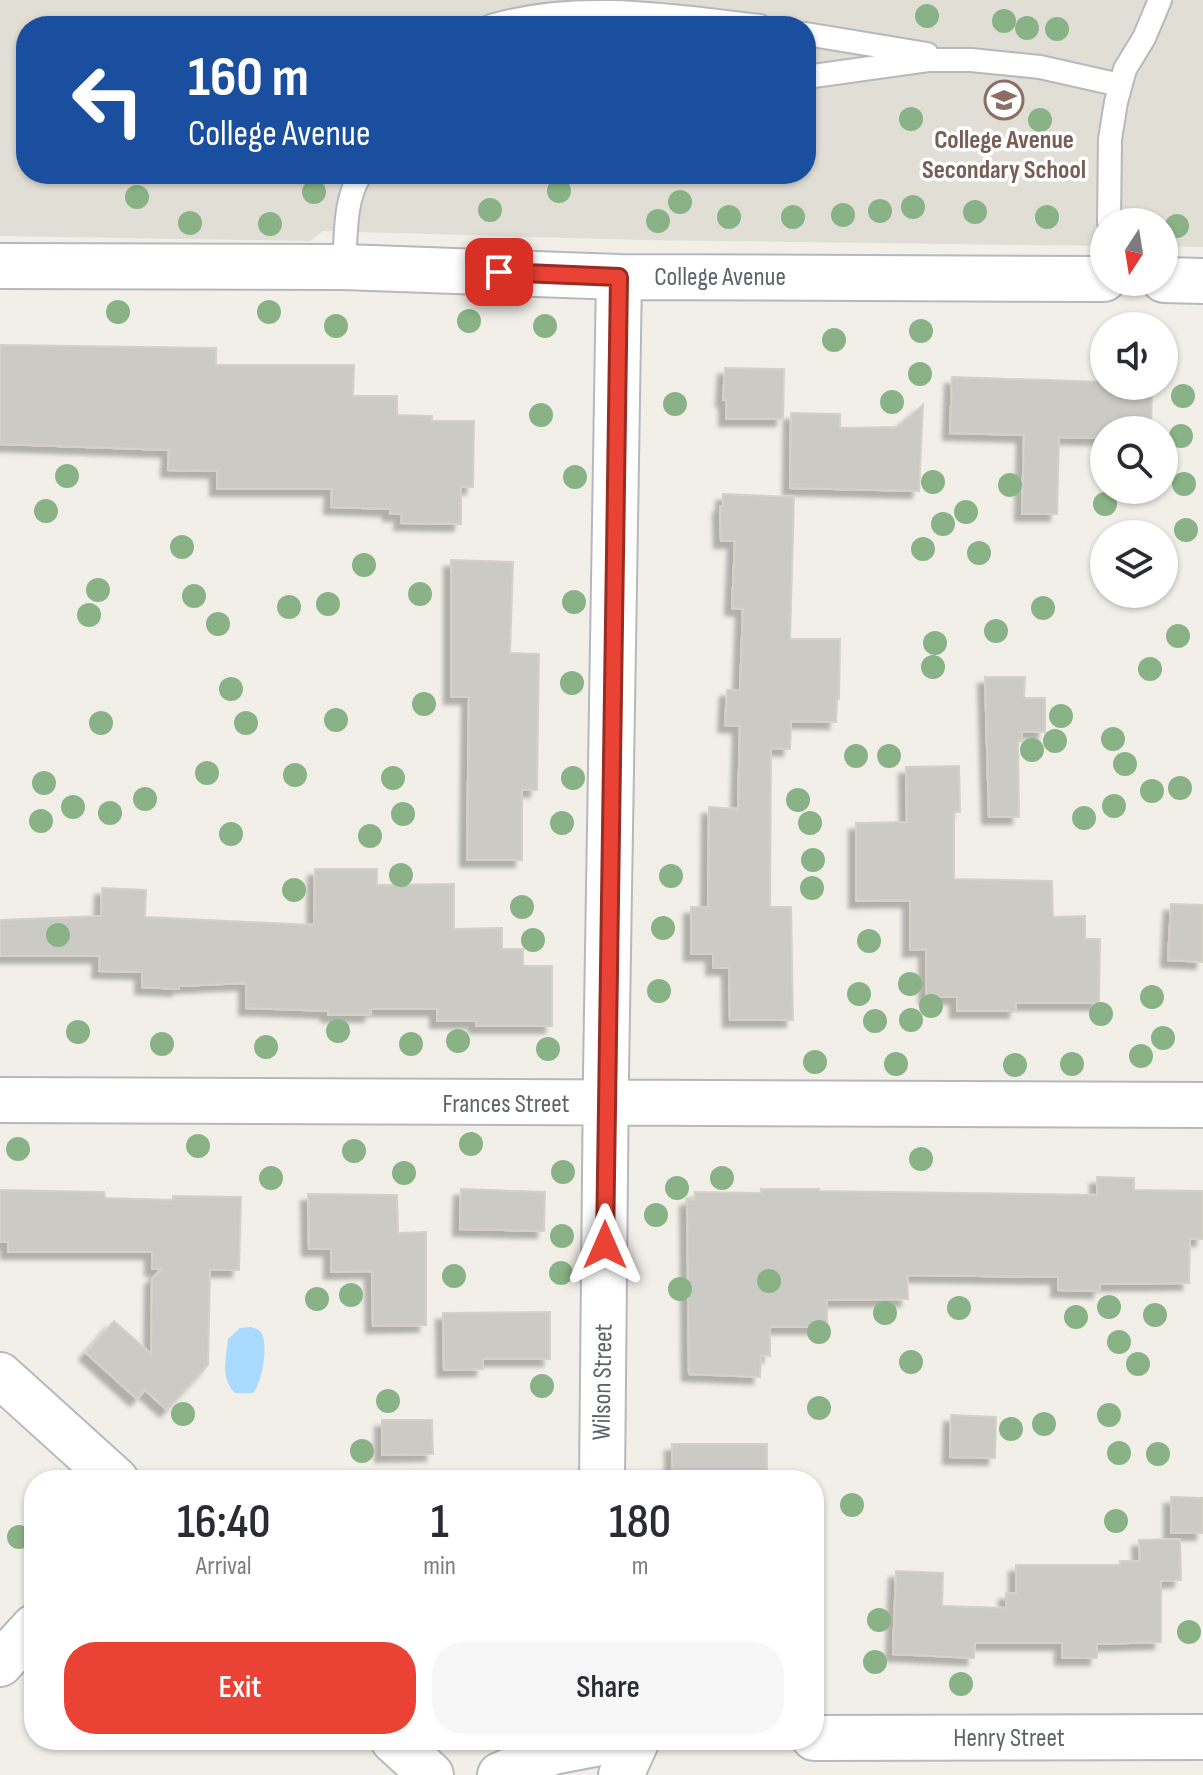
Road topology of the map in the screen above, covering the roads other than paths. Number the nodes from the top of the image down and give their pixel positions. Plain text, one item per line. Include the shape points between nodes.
1 (1160, 0) edge
2 (558, 16) edge
3 (660, 16) edge
4 (816, 36) edge
5 (971, 60) junction
6 (816, 76) edge
7 (1120, 85) junction
8 (356, 184) edge
9 (1109, 208) edge
10 (0, 266) edge
11 (344, 267) junction
12 (619, 277) junction
13 (1090, 279) edge
14 (1178, 280) edge
15 (1203, 281) edge
16 (0, 1100) edge
17 (606, 1104) junction
18 (1203, 1105) edge
19 (0, 1375) edge
20 (105, 1470) edge
21 (602, 1470) edge
22 (24, 1638) edge
23 (0, 1664) edge
24 (1203, 1737) edge
25 (824, 1738) edge
26 (404, 1750) edge
27 (578, 1750) edge
28 (431, 1775) edge
29 (500, 1775) edge

1 - 7 lane
2 - 3 lane
4 - 5 lane
5 - 6 lane via 928,60
5 - 7 lane via 1040,67
7 - 9 lane via 1110,139
8 - 11 lane
10 - 11 street, College Avenue
11 - 12 street, College Avenue
12 - 13 street, College Avenue
12 - 17 street, Wilson Street
14 - 15 street
16 - 17 street, Frances Street
17 - 18 street, Frances Street
17 - 21 street, Wilson Street
19 - 20 street
22 - 23 street
24 - 25 street, Henry Street
26 - 28 street
27 - 29 street via 553,1752

